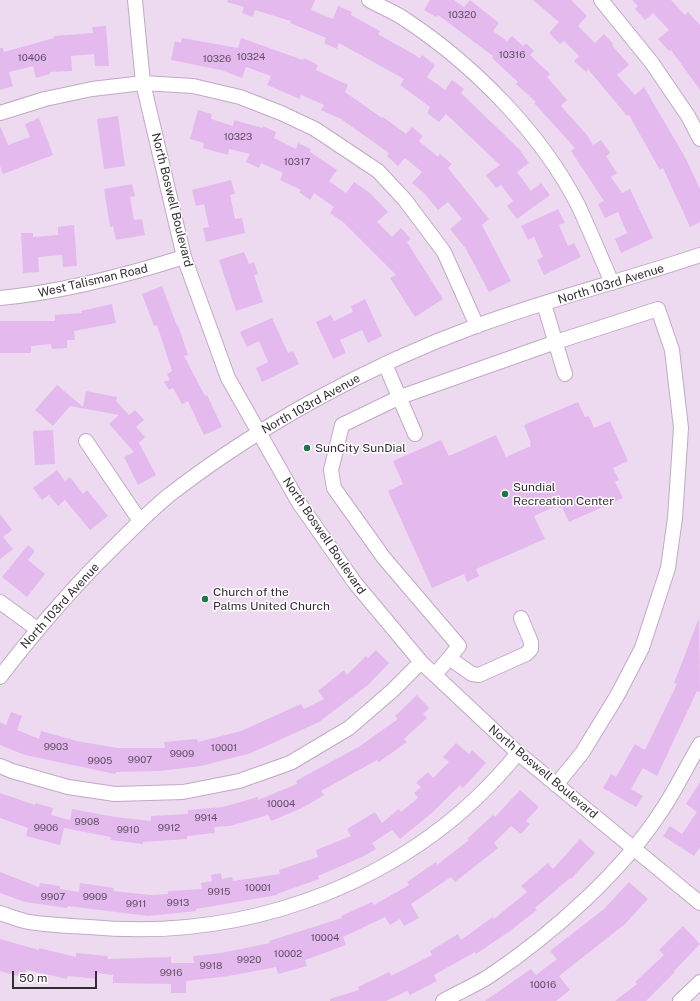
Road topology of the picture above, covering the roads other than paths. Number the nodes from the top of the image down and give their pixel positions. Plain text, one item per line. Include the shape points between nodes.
1 (135, 0) edge
2 (369, 0) edge
3 (601, 0) edge
4 (143, 83) junction
5 (0, 112) edge
6 (700, 139) edge
7 (700, 255) edge
8 (184, 257) junction
9 (612, 283) junction
10 (0, 298) edge
11 (544, 304) junction
12 (477, 326) junction
13 (556, 342) junction
14 (384, 364) junction
15 (565, 374) dead end
16 (400, 397) junction
17 (259, 433) junction
18 (415, 434) dead end
19 (86, 441) dead end
20 (140, 521) junction
21 (0, 602) edge
22 (521, 618) dead end
23 (37, 629) junction
24 (449, 658) junction
25 (421, 662) junction
26 (435, 676) junction
27 (0, 677) edge
28 (700, 744) edge
29 (518, 753) junction
30 (0, 766) edge
31 (556, 785) junction
32 (633, 848) junction
33 (700, 903) edge
34 (0, 913) edge
35 (700, 982) edge
36 (443, 1001) edge
37 (680, 1001) edge

1 - 4 street, North Boswell Boulevard
2 - 9 street via 406,20 464,63 516,116 544,152 577,204
3 - 6 street via 652,63 688,116
4 - 5 street via 92,89
4 - 8 street, North Boswell Boulevard
4 - 12 street via 193,86 240,96 315,129 378,171 405,200 444,252
7 - 9 street, North 103rd Avenue
8 - 10 street, West Talisman Road via 128,275 27,296
8 - 17 street, North Boswell Boulevard via 228,378
9 - 11 street, North 103rd Avenue
11 - 12 street, North 103rd Avenue
11 - 13 street
12 - 14 street, North 103rd Avenue
13 - 15 street
13 - 16 street
13 - 31 street via 658,309 672,350 681,428 668,568 642,648 617,696 582,753
14 - 16 street
14 - 17 street, North 103rd Avenue
16 - 18 street
16 - 24 street via 342,425 332,470 334,488 384,558 458,646
17 - 20 street, North 103rd Avenue via 168,497
17 - 25 street, North Boswell Boulevard via 296,498 332,551 368,601
19 - 20 street
20 - 23 street, North 103rd Avenue via 71,590
21 - 23 street
22 - 24 street via 531,642 531,649 526,654 479,675 472,674
23 - 27 street, North 103rd Avenue
24 - 26 street
25 - 26 street, North Boswell Boulevard
25 - 30 street via 349,728 290,763 239,781 183,792 115,794 68,787
26 - 29 street, North Boswell Boulevard
28 - 32 street via 662,810
29 - 31 street, North Boswell Boulevard
29 - 34 street via 500,775 437,832 373,872 328,894 273,913 232,922 170,930 118,930 28,922
31 - 32 street, North Boswell Boulevard
32 - 33 street, North Boswell Boulevard
32 - 36 street via 582,902 546,934 490,975
35 - 37 street

